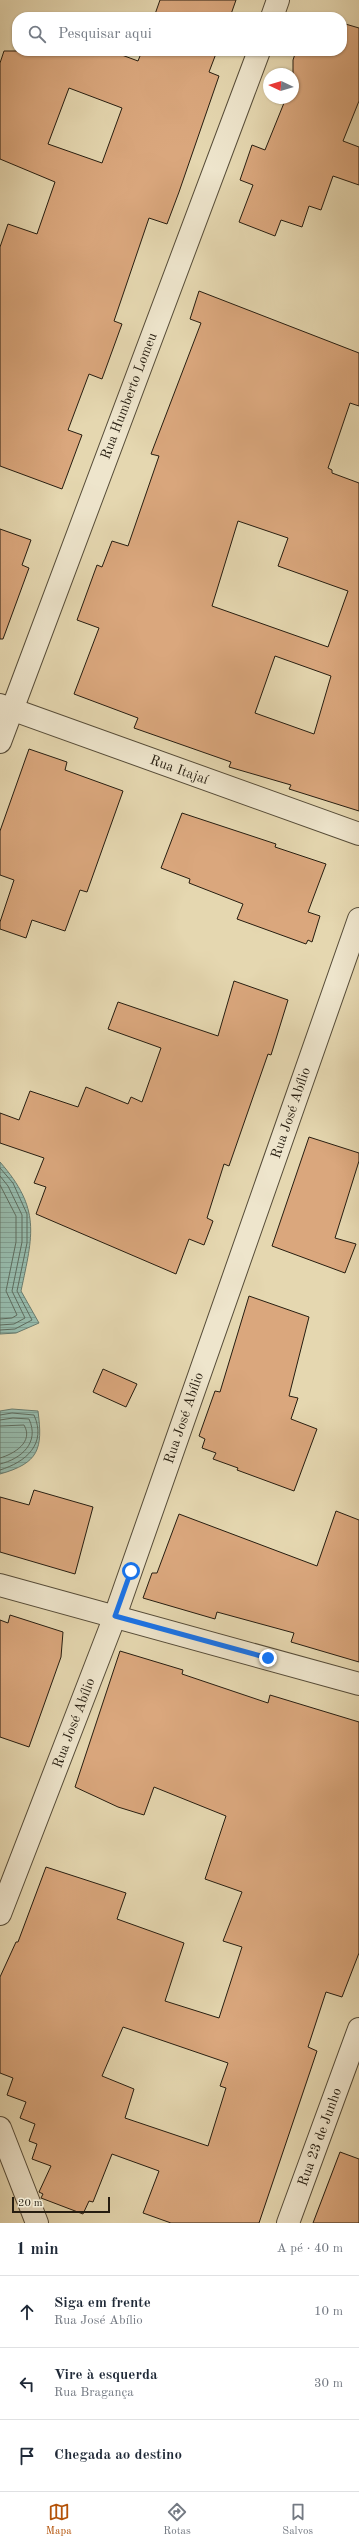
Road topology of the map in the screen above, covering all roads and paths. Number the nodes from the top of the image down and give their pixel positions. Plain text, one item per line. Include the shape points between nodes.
1 (278, 0) edge
2 (274, 12) edge
3 (257, 56) edge
4 (6, 707) edge
5 (0, 742) edge
6 (359, 834) edge
7 (359, 919) edge
8 (0, 1584) edge
9 (115, 1616) junction
10 (359, 1684) edge
11 (0, 1914) edge
12 (359, 2029) edge
13 (0, 2128) edge
14 (37, 2223) edge
15 (288, 2223) edge

1 - 2 street
3 - 4 street, Rua Humberto Lomeu
4 - 5 street, Rua Humberto Lomeu
4 - 6 street, Rua Itajaí
7 - 9 street, Rua José Abílio
8 - 9 street
9 - 10 street
9 - 11 street, Rua José Abílio
12 - 15 street, Rua 23 de Junho
13 - 14 street

